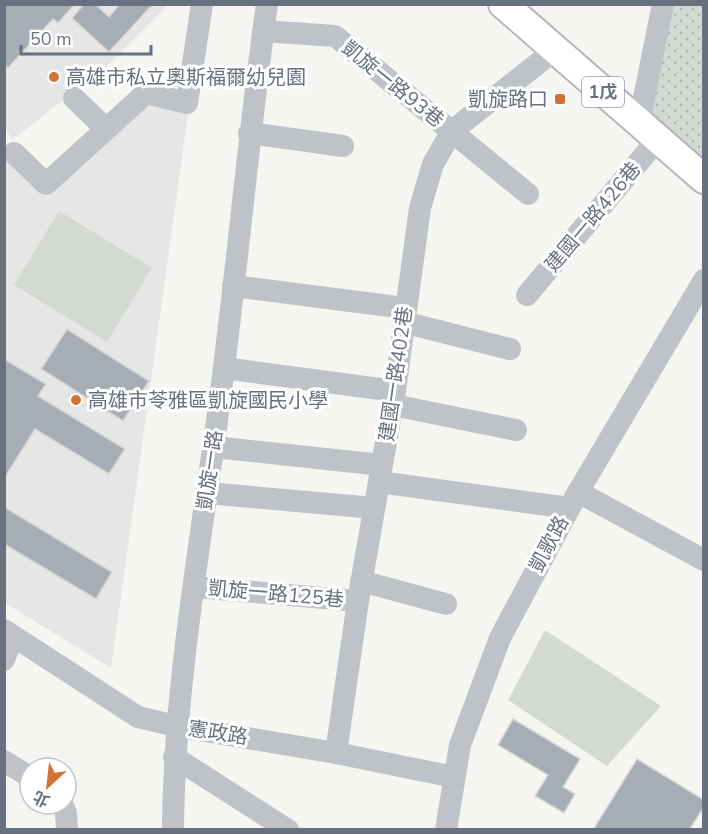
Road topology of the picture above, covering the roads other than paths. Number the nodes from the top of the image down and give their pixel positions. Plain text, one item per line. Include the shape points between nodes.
1 (202, 4) edge
2 (267, 4) edge
3 (503, 4) edge
4 (663, 4) edge
5 (263, 30) junction
6 (555, 50) junction
7 (74, 98) dead end
8 (106, 129) junction
9 (452, 131) junction
10 (649, 131) junction
11 (249, 133) junction
12 (344, 146) dead end
13 (14, 153) dead end
14 (704, 179) edge
15 (528, 194) dead end
16 (704, 280) edge
17 (233, 286) junction
18 (527, 295) dead end
19 (404, 315) junction
20 (510, 350) dead end
21 (224, 368) junction
22 (394, 398) junction
23 (516, 430) dead end
24 (214, 447) junction
25 (380, 473) junction
26 (207, 493) junction
27 (573, 500) junction
28 (374, 508) junction
29 (704, 560) edge
30 (195, 587) junction
31 (360, 591) junction
32 (446, 604) dead end
33 (9, 633) edge
34 (4, 660) edge
35 (176, 726) junction
36 (336, 753) junction
37 (174, 757) junction
38 (4, 761) edge
39 (18, 770) edge
40 (454, 777) junction
41 (173, 830) edge
42 (288, 830) edge
43 (446, 830) edge

1 - 8 street via 187,102 146,93
2 - 5 street, 凱旋一路
3 - 6 main road, 1戊
4 - 10 street
5 - 9 street, 凱旋一路93巷 via 335,36
5 - 11 street, 凱旋一路
6 - 9 street, 建國一路402巷
6 - 10 main road, 1戊
7 - 8 street
8 - 13 street via 46,184
9 - 15 street, 凱旋一路93巷
9 - 19 street, 建國一路402巷 via 433,164 420,208
10 - 14 main road, 1戊
10 - 18 street, 建國一路426巷
11 - 12 street
11 - 17 street, 凱旋一路
16 - 27 street, 凱歌路
17 - 19 street
17 - 21 street, 凱旋一路
19 - 20 street
19 - 22 street, 建國一路402巷
21 - 22 street
21 - 24 street, 凱旋一路
22 - 23 street
22 - 25 street, 建國一路402巷
24 - 25 street
24 - 26 street, 凱旋一路
25 - 27 street
25 - 28 street, 建國一路402巷
26 - 28 street
26 - 30 street, 凱旋一路
27 - 29 street
27 - 40 street, 凱歌路 via 500,638 474,702
28 - 31 street, 建國一路402巷
30 - 31 street, 凱旋一路125巷
30 - 35 street, 凱旋一路
31 - 32 street, 凱旋一路125巷
31 - 36 street, 建國一路402巷
33 - 34 street
33 - 35 street, 憲政路 via 138,717
35 - 36 street, 憲政路
35 - 37 street, 凱旋一路
36 - 40 street, 憲政路
37 - 41 street, 凱旋一路
37 - 42 street
38 - 39 street
40 - 43 street, 凱歌路

